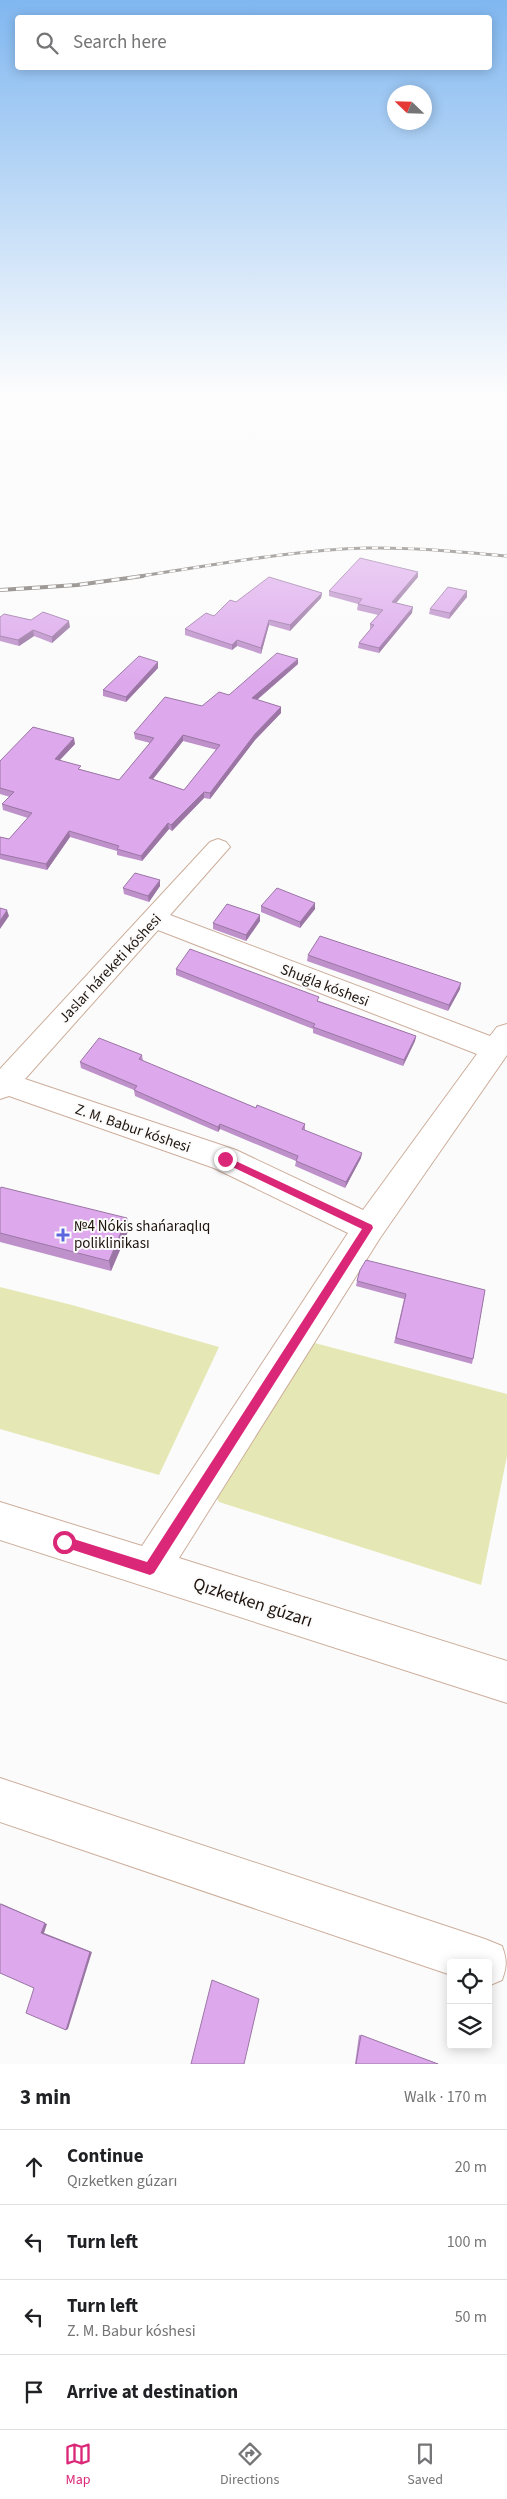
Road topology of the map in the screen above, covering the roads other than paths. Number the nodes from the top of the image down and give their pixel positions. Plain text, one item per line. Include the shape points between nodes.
1 (218, 847) dead end
2 (155, 919) junction
3 (501, 1042) edge
4 (2, 1085) edge
5 (369, 1228) junction
6 (0, 1521) edge
7 (150, 1569) junction
8 (507, 1682) edge
9 (0, 1800) edge
10 (475, 1959) edge
11 (492, 1965) edge
12 (507, 1970) edge

1 - 2 street, Jaslar háreketi kóshesi
2 - 3 street, Shuǵla kóshesi
2 - 4 street, Jaslar háreketi kóshesi
3 - 5 street
4 - 5 street, Z. M. Babur kóshesi via 225,1159
5 - 7 street
6 - 7 street, Qızketken gúzarı
7 - 8 street, Qızketken gúzarı
9 - 10 street
11 - 12 street

